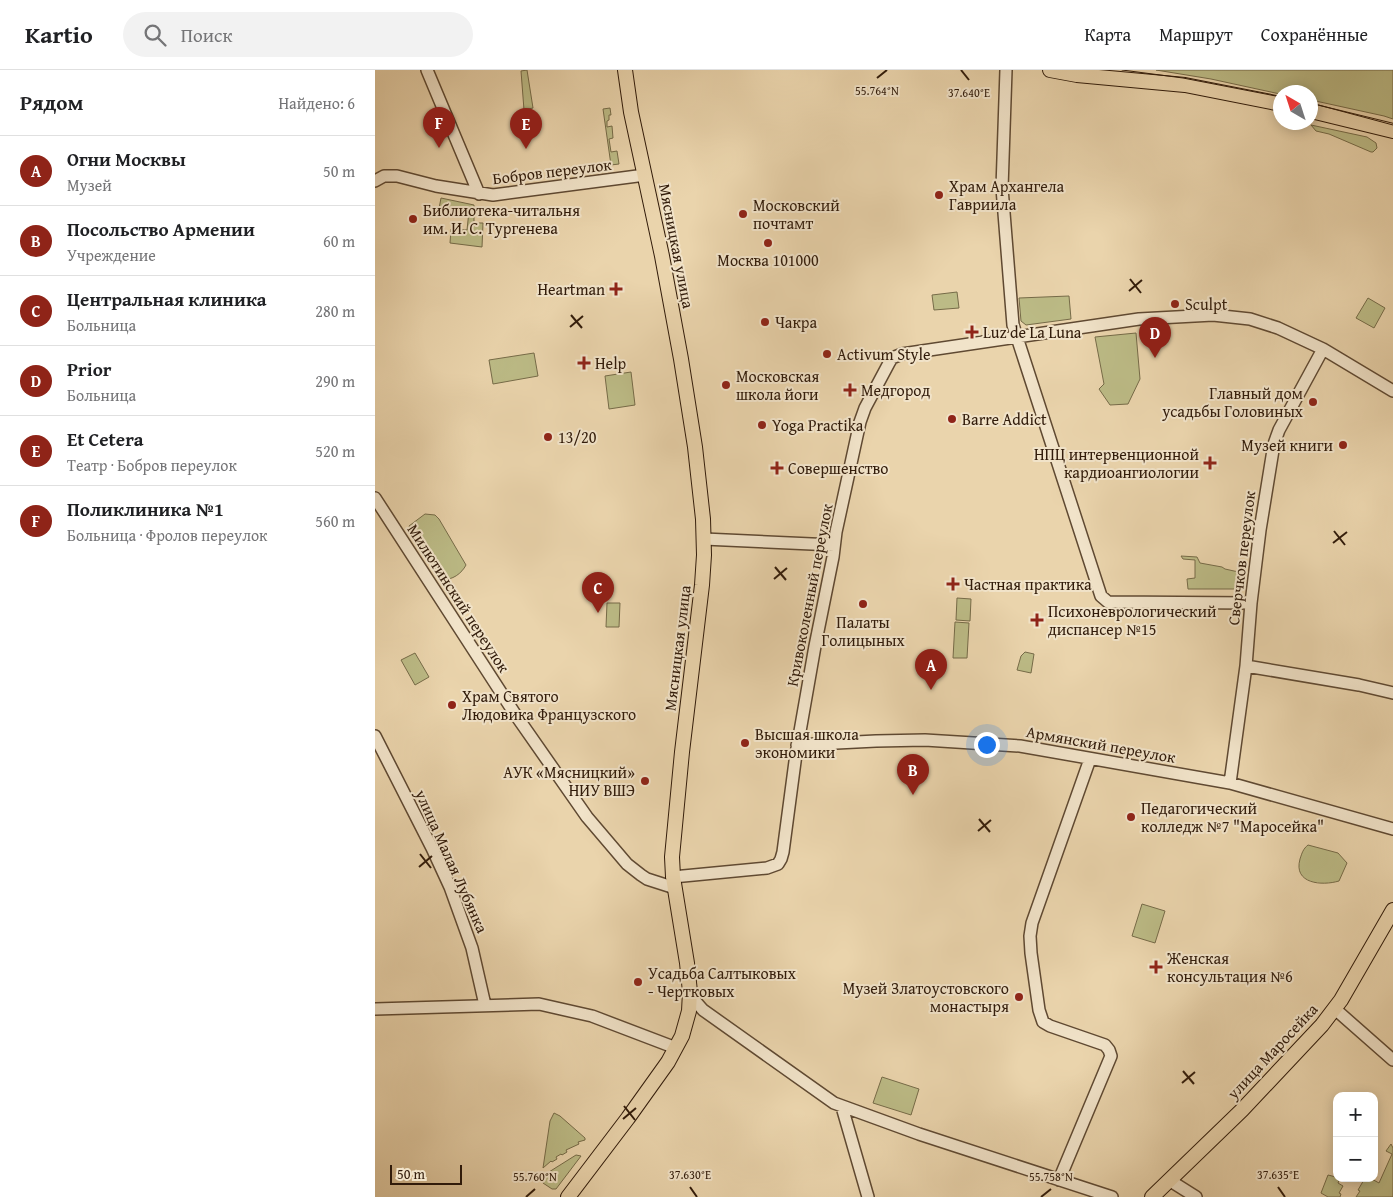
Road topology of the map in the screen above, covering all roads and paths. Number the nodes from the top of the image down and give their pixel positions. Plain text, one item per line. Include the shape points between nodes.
1 (427, 70) edge
2 (625, 70) edge
3 (1006, 70) edge
4 (1050, 70) edge
5 (1273, 102) edge
6 (1318, 113) edge
7 (1393, 131) edge
8 (645, 175) junction
9 (375, 181) edge
10 (479, 194) junction
11 (1016, 337) junction
12 (1323, 349) junction
13 (1393, 391) edge
14 (375, 498) edge
15 (704, 539) junction
16 (835, 544) junction
17 (1251, 603) junction
18 (1247, 666) junction
19 (1393, 693) edge
20 (375, 736) edge
21 (797, 745) junction
22 (1090, 759) junction
23 (1230, 783) junction
24 (1393, 828) edge
25 (674, 883) junction
26 (1393, 910) edge
27 (690, 992) junction
28 (485, 1005) junction
29 (375, 1009) edge
30 (1335, 1009) junction
31 (676, 1048) junction
32 (1393, 1060) edge
33 (842, 1107) junction
34 (1059, 1180) junction
35 (1169, 1180) junction
36 (568, 1197) edge
37 (868, 1197) edge
38 (1112, 1197) edge
39 (1152, 1197) edge
40 (1196, 1197) edge

1 - 10 street
2 - 8 main road, Мясницкая улица
3 - 11 street via 1002,188
4 - 5 main road via 1185,85
6 - 7 main road
8 - 10 street, Бобров переулок via 493,196
8 - 15 main road, Мясницкая улица via 695,447
9 - 10 street, Бобров переулок via 384,176 397,176
11 - 12 street via 1139,320 1213,315 1260,321
11 - 16 street, Кривоколенный переулок via 892,358 860,422
11 - 17 street via 1102,599 1108,602
12 - 13 street
12 - 17 street, Сверчков переулок via 1277,432
14 - 25 street, Милютинский переулок via 515,714 587,817 627,864 641,875
15 - 16 street
15 - 25 main road, Мясницкая улица via 702,586 672,857
16 - 21 street, Кривоколенный переулок
17 - 18 street, Сверчков переулок
18 - 19 street
18 - 23 street, Сверчков переулок
20 - 28 street, улица Малая Лубянка via 450,887 473,948
21 - 22 street, Армянский переулок via 925,740 1020,746
21 - 25 street, Кривоколенный переулок via 785,844 778,864
22 - 23 street, Армянский переулок
22 - 34 street via 1029,936 1043,1022 1104,1044 1111,1056
23 - 24 street, Армянский переулок
25 - 27 main road, Мясницкая улица
26 - 30 main road, улица Маросейка
27 - 31 main road, Мясницкая улица via 687,1022
27 - 33 street via 703,1010
28 - 29 street
28 - 31 street via 549,1005 592,1016
30 - 32 street
30 - 35 main road, улица Маросейка via 1254,1098
31 - 36 main road, Мясницкая улица
33 - 34 street
33 - 37 street
34 - 38 street
35 - 39 main road, улица Маросейка
35 - 40 street

